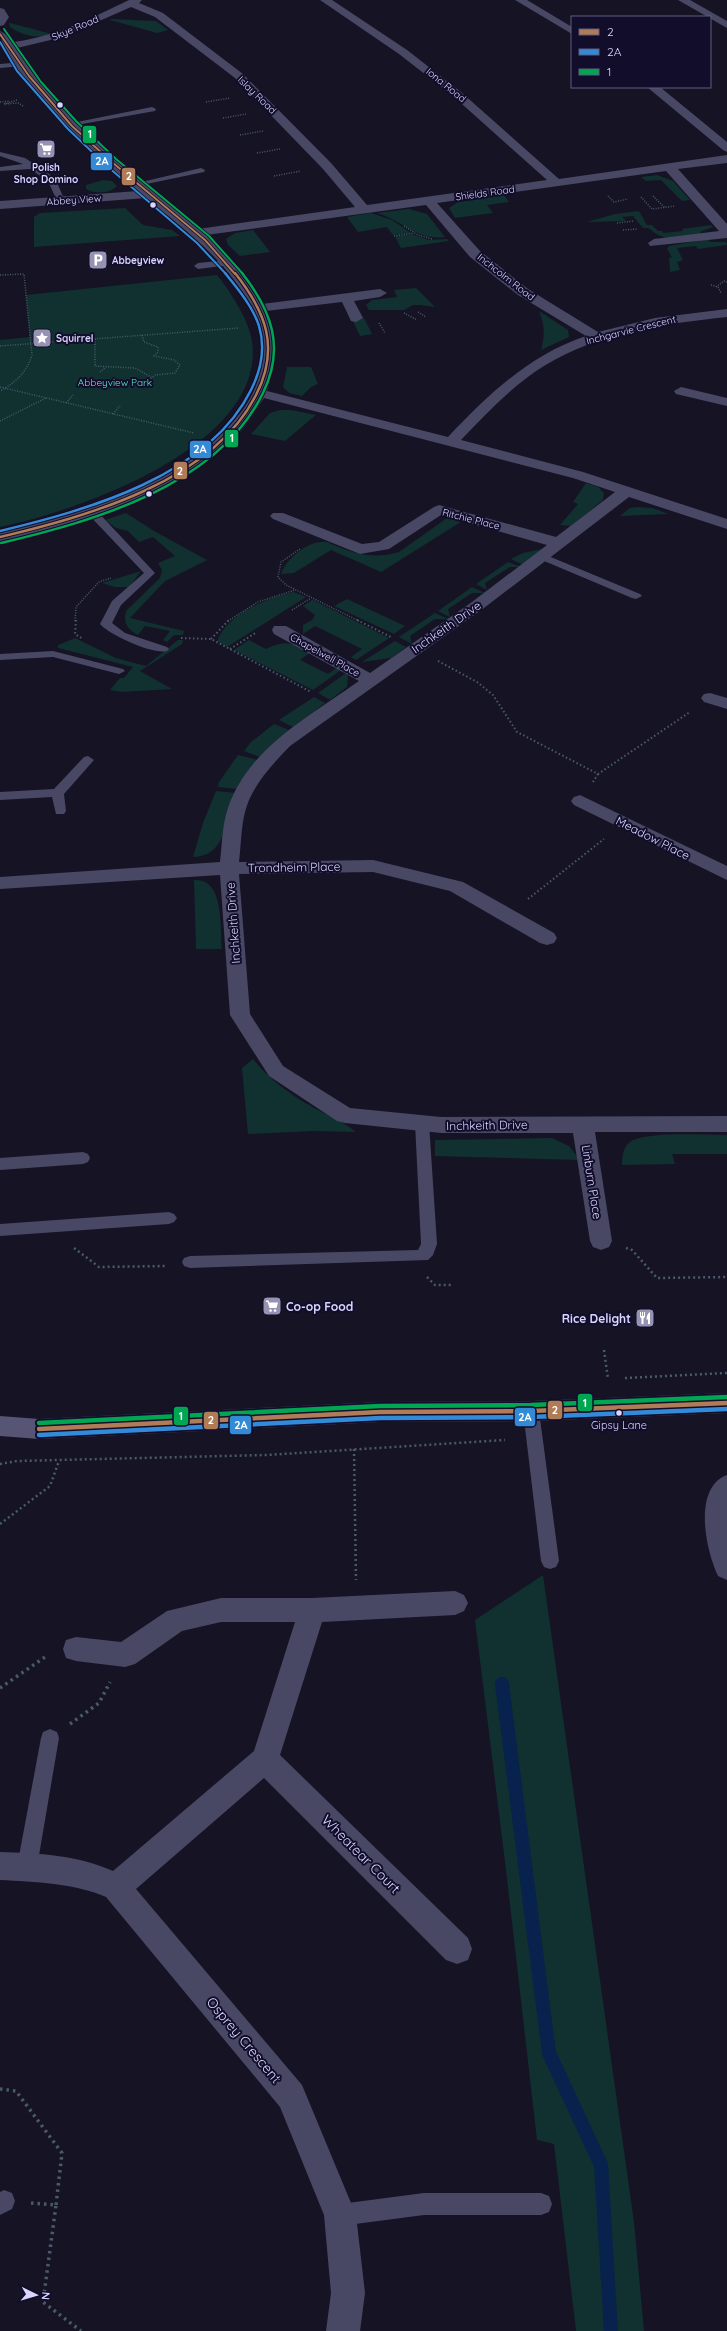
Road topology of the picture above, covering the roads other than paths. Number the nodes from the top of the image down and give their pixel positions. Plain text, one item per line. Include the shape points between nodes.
1 (325, 0) edge
2 (520, 0) edge
3 (683, 0) edge
4 (134, 2) edge
5 (0, 11) edge
6 (0, 23) edge
7 (727, 25) edge
8 (571, 30) edge
9 (0, 34) edge
10 (10, 46) junction
11 (20, 64) junction
12 (0, 66) edge
13 (654, 88) edge
14 (152, 109) dead end
15 (72, 124) junction
16 (727, 148) edge
17 (0, 154) edge
18 (727, 159) edge
19 (32, 166) junction
20 (670, 168) junction
21 (0, 169) edge
22 (201, 170) dead end
23 (557, 183) junction
24 (137, 184) junction
25 (148, 194) junction
26 (60, 201) junction
27 (429, 201) junction
28 (0, 205) edge
29 (364, 210) junction
30 (196, 233) junction
31 (727, 233) edge
32 (654, 243) dead end
33 (227, 263) junction
34 (198, 266) dead end
35 (380, 293) dead end
36 (346, 298) junction
37 (258, 308) junction
38 (727, 313) edge
39 (356, 318) dead end
40 (597, 337) junction
41 (681, 391) dead end
42 (260, 393) junction
43 (727, 402) edge
44 (451, 442) junction
45 (628, 490) junction
46 (92, 512) junction
47 (278, 516) dead end
48 (727, 524) edge
49 (0, 537) edge
50 (559, 543) junction
51 (541, 556) junction
52 (636, 596) dead end
53 (281, 629) dead end
54 (163, 649) road end
55 (0, 657) edge
56 (120, 671) dead end
57 (370, 680) junction
58 (710, 698) road end
59 (727, 704) edge
60 (88, 760) dead end
61 (58, 793) junction
62 (0, 796) edge
63 (580, 801) dead end
64 (60, 811) dead end
65 (229, 868) junction
66 (727, 874) edge
67 (0, 883) edge
68 (547, 938) dead end
69 (422, 1123) junction
70 (583, 1124) junction
71 (727, 1124) edge
72 (83, 1158) dead end
73 (0, 1164) edge
74 (169, 1218) dead end
75 (0, 1230) edge
76 (601, 1241) road end
77 (190, 1262) road end
78 (727, 1403) edge
79 (530, 1411) junction
80 (0, 1426) edge
81 (39, 1429) junction
82 (0, 1439) edge
83 (727, 1486) edge
84 (550, 1562) dead end
85 (727, 1568) edge
86 (455, 1603) dead end
87 (312, 1610) junction
88 (76, 1649) road end
89 (50, 1738) road end
90 (265, 1759) junction
91 (14, 1867) edge
92 (116, 1887) junction
93 (457, 1949) dead end
94 (541, 2204) dead end
95 (340, 2215) junction
96 (343, 2331) edge

1 - 23 street, Iona Road via 403,52 457,94
2 - 8 street
3 - 7 street
4 - 10 street, Skye Road via 56,38
4 - 29 street, Islay Road via 160,15 239,76 327,166
5 - 6 street via 4,17
9 - 10 street
10 - 11 street
11 - 12 lane
11 - 15 street
13 - 16 street
14 - 15 lane
15 - 24 street
17 - 19 lane via 22,160
18 - 20 street, Shields Road
19 - 21 lane
19 - 26 lane via 52,180
20 - 23 street, Shields Road
20 - 31 street
22 - 24 lane
23 - 27 street, Shields Road
24 - 25 street
25 - 26 street, Abbey View
25 - 30 street
26 - 28 street, Abbey View
27 - 29 street, Shields Road
27 - 40 street, Inchcolm Road via 475,254 523,292
29 - 30 street, Shields Road
30 - 33 street
31 - 32 street
33 - 34 lane
33 - 37 street
35 - 36 street
36 - 37 street
36 - 39 street
37 - 42 street via 270,344 270,362
38 - 40 street, Inchgarvie Crescent via 675,318
40 - 44 street, Inchgarvie Crescent via 540,362 510,384
41 - 43 street
42 - 44 street
42 - 46 street via 244,418 222,441 188,467 134,496
44 - 45 street
45 - 48 street
45 - 50 street, Inchkeith Drive
46 - 49 street via 60,523
46 - 54 lane via 150,573 116,602 106,624 121,635
47 - 50 street, Ritchie Place via 360,549 383,546 439,510
50 - 51 street, Inchkeith Drive
51 - 52 lane
51 - 57 street, Inchkeith Drive via 478,605
53 - 57 street, Chapelwell Place
55 - 56 lane via 53,654
57 - 65 street, Inchkeith Drive via 284,742 261,766 245,789 236,812
58 - 59 street
60 - 61 lane
61 - 62 lane
61 - 64 lane
63 - 66 street, Meadow Place
65 - 67 street, Trondheim Place
65 - 68 street, Trondheim Place via 373,866 456,886
65 - 69 street, Inchkeith Drive via 240,1015 276,1071 346,1115
69 - 70 street, Inchkeith Drive
69 - 77 lane via 429,1244 422,1256
70 - 71 street, Inchkeith Drive
70 - 76 street, Linburn Place
72 - 73 lane
74 - 75 lane
78 - 79 street
79 - 81 street via 380,1412
79 - 84 lane
80 - 81 street
81 - 82 street
83 - 85 street via 721,1492 717,1512
86 - 87 street
87 - 88 street via 221,1610 176,1620 125,1655
87 - 90 street
89 - 91 lane
90 - 92 street
90 - 93 street, Wheatear Court
91 - 92 street, Osprey Crescent via 91,1876
92 - 95 street, Osprey Crescent via 291,2096
94 - 95 lane via 424,2204
95 - 96 street, Osprey Crescent via 348,2293

